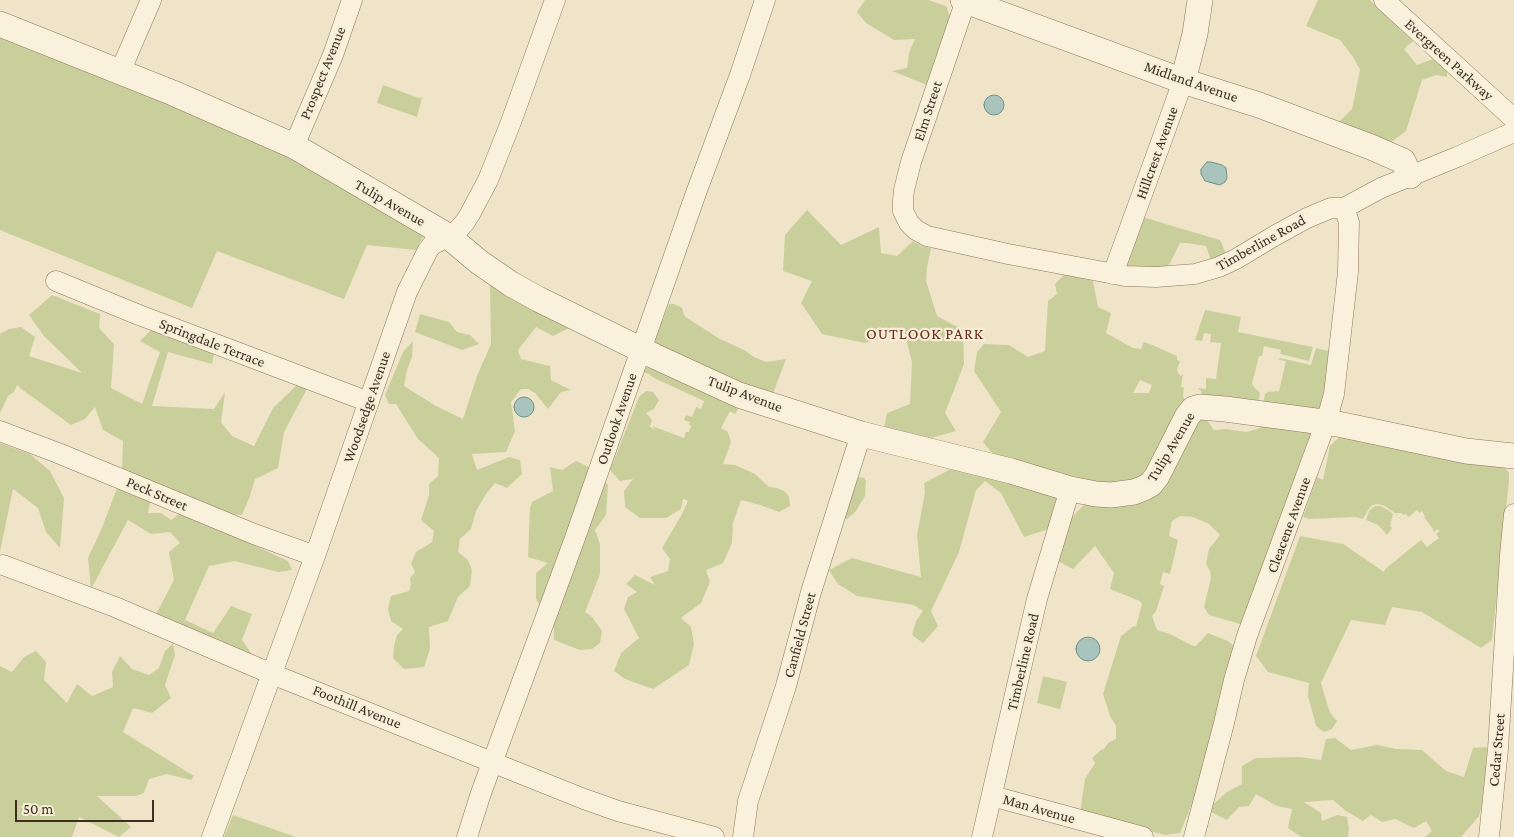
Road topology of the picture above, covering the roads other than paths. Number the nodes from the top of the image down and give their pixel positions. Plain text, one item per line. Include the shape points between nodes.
1 (151, 0) edge
2 (352, 0) edge
3 (556, 0) edge
4 (765, 0) edge
5 (965, 0) edge
6 (1200, 0) edge
7 (1384, 0) edge
8 (0, 24) edge
9 (120, 72) junction
10 (1183, 81) junction
11 (1514, 120) edge
12 (1514, 132) edge
13 (294, 146) junction
14 (1410, 176) junction
15 (1344, 208) junction
16 (908, 223) joint
17 (448, 236) junction
18 (1113, 274) junction
19 (56, 281) dead end
20 (641, 350) junction
21 (369, 402) junction
22 (1326, 422) junction
23 (0, 431) edge
24 (861, 434) junction
25 (1514, 456) edge
26 (1070, 489) junction
27 (1514, 514) edge
28 (315, 556) junction
29 (3, 565) dead end
30 (272, 674) junction
31 (492, 763) junction
32 (992, 796) junction
33 (212, 837) edge
34 (467, 837) edge
35 (714, 837) edge
36 (743, 837) edge
37 (982, 837) edge
38 (1143, 837) edge
39 (1194, 837) edge
40 (1490, 837) edge

1 - 9 street
2 - 13 street, Prospect Avenue via 333,55
3 - 17 street, Woodsedge Avenue via 488,180 465,222
4 - 20 street, Outlook Avenue
5 - 10 street, Midland Avenue
5 - 16 street, Elm Street via 904,190 902,200
6 - 10 street, Hillcrest Avenue
7 - 11 street, Evergreen Parkway
8 - 9 street, Tulip Avenue
9 - 13 street, Tulip Avenue
10 - 14 street, Midland Avenue via 1259,105 1371,147 1403,161
10 - 18 street, Hillcrest Avenue
12 - 14 street, Timberline Road
13 - 17 street, Tulip Avenue
14 - 15 street, Timberline Road
15 - 18 street, Timberline Road via 1327,210 1307,218 1236,260 1211,270 1156,277
15 - 22 street, Cleacene Avenue via 1349,222 1348,272 1334,394
16 - 18 street, Timberline Road via 927,236
17 - 20 street, Tulip Avenue via 510,284
17 - 21 street, Woodsedge Avenue via 432,245 413,278
19 - 21 street, Springdale Terrace
20 - 24 street, Tulip Avenue via 739,395
20 - 31 street, Outlook Avenue
21 - 28 street, Woodsedge Avenue
22 - 25 street, Tulip Avenue via 1466,451
22 - 26 street, Tulip Avenue via 1196,407 1187,416 1157,476 1148,486 1115,495
22 - 39 street, Cleacene Avenue via 1245,645
23 - 28 street, Peck Street
24 - 26 street, Tulip Avenue
24 - 36 street, Canfield Street via 748,801
26 - 32 street, Timberline Road via 1037,599
27 - 40 street, Cedar Street
28 - 30 street, Woodsedge Avenue
29 - 30 street, Foothill Avenue via 114,607
30 - 31 street, Foothill Avenue
30 - 33 street, Woodsedge Avenue
31 - 34 street, Outlook Avenue
31 - 35 street, Foothill Avenue via 618,811
32 - 37 street, Timberline Road
32 - 38 street, Man Avenue

